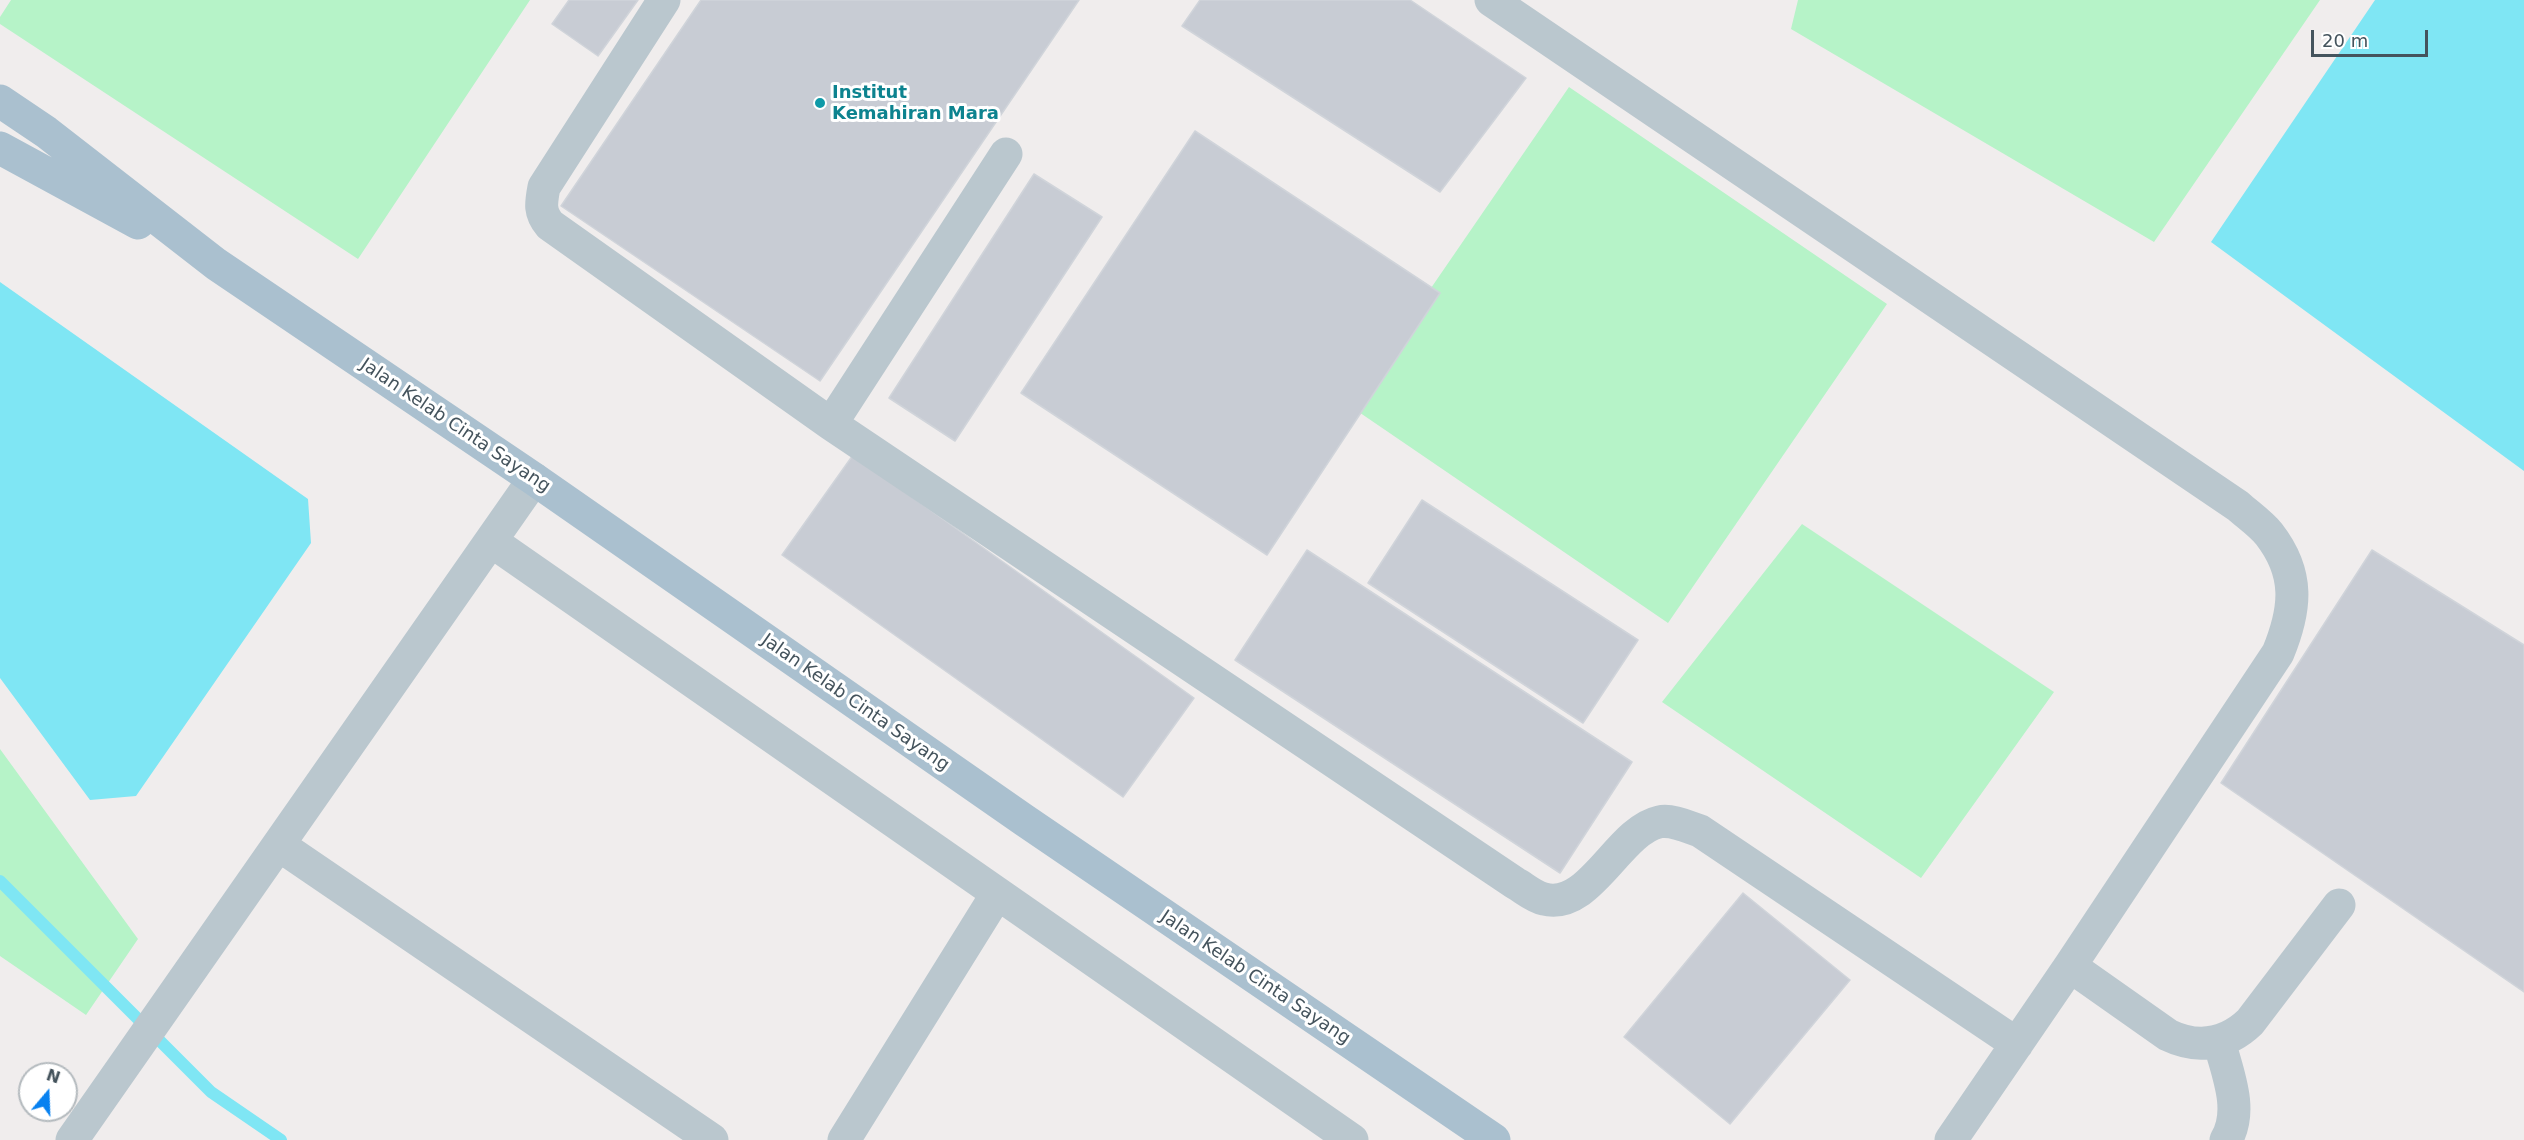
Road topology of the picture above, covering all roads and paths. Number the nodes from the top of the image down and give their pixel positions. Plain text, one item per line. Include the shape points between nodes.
1 (664, 0) edge
2 (1491, 0) edge
3 (0, 80) edge
4 (0, 101) edge
5 (46, 132) junction
6 (1006, 154) dead end
7 (9, 157) edge
8 (216, 264) junction
9 (831, 424) junction
10 (534, 479) junction
11 (491, 542) junction
12 (279, 845) junction
13 (997, 894) junction
14 (2338, 905) dead end
15 (2070, 966) junction
16 (2219, 1041) junction
17 (2017, 1044) junction
18 (72, 1140) edge
19 (712, 1140) edge
20 (844, 1140) edge
21 (1352, 1140) edge
22 (1494, 1140) edge
23 (1951, 1140) edge
24 (2226, 1140) edge

1 - 9 street via 544,187 542,215 549,225
2 - 15 street via 2238,506 2269,534 2290,572 2294,591 2292,612 2278,653
3 - 5 main road
4 - 5 main road, Jalan Kelab Cinta Sayang
5 - 8 main road, Jalan Kelab Cinta Sayang
6 - 9 street
7 - 8 main road, Jalan Kelab Cinta Sayang
8 - 10 main road, Jalan Kelab Cinta Sayang
9 - 17 street via 1544,899 1567,899 1647,827 1661,822 1680,824 1700,831
10 - 11 street
10 - 22 main road, Jalan Kelab Cinta Sayang
11 - 12 street
11 - 13 street
12 - 18 street
12 - 19 street
13 - 20 street
13 - 21 street
14 - 16 street via 2250,1022 2237,1034
15 - 16 street via 2168,1035 2183,1042
15 - 17 street
16 - 24 street via 2235,1102
17 - 23 street

